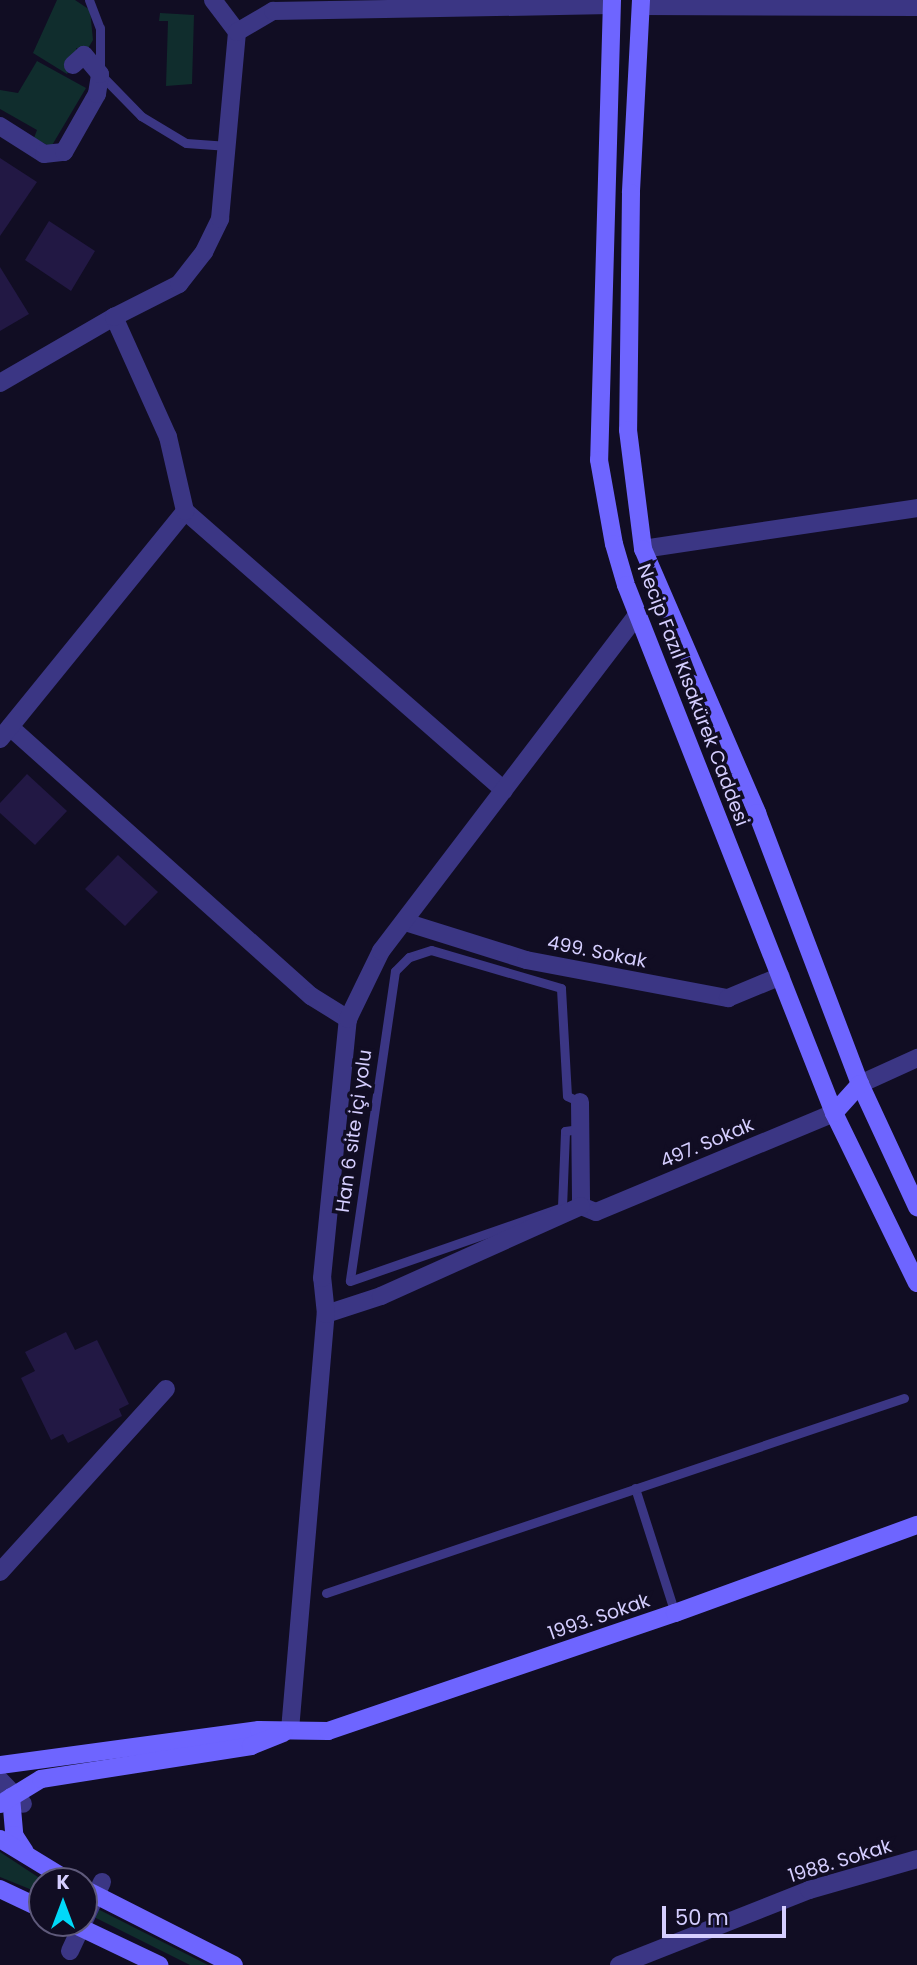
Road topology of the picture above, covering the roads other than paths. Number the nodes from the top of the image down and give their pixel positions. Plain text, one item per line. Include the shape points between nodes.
1 (89, 0) edge
2 (213, 0) edge
3 (612, 2) edge
4 (641, 3) edge
5 (798, 3) edge
6 (855, 3) edge
7 (917, 7) edge
8 (237, 32) junction
9 (73, 65) dead end
10 (100, 74) junction
11 (0, 126) edge
12 (228, 146) junction
13 (114, 317) junction
14 (0, 383) edge
15 (917, 508) edge
16 (185, 512) junction
17 (643, 549) junction
18 (658, 591) junction
19 (638, 614) junction
20 (5, 733) edge
21 (504, 790) junction
22 (405, 922) junction
23 (781, 976) junction
24 (348, 1019) junction
25 (917, 1058) edge
26 (860, 1084) junction
27 (580, 1102) joint
28 (834, 1113) junction
29 (580, 1129) junction
30 (917, 1207) edge
31 (588, 1209) junction
32 (917, 1283) edge
33 (326, 1314) junction
34 (166, 1390) dead end
35 (904, 1398) dead end
36 (635, 1488) junction
37 (917, 1525) edge
38 (0, 1573) edge
39 (326, 1593) dead end
40 (675, 1613) junction
41 (290, 1730) junction
42 (0, 1765) edge
43 (0, 1780) edge
44 (12, 1800) edge
45 (0, 1839) edge
46 (30, 1857) junction
47 (917, 1859) edge
48 (46, 1867) edge
49 (0, 1889) edge
50 (98, 1891) edge
51 (28, 1902) edge
52 (98, 1933) edge
53 (76, 1937) edge
54 (71, 1951) dead end
55 (159, 1965) edge
56 (234, 1965) edge
57 (619, 1965) edge

1 - 10 lane via 100,28
2 - 8 street
3 - 4 main road
3 - 8 street via 273,11
3 - 19 main road, Necip Fazıl Kısakürek Caddesi via 599,460 614,544
4 - 5 street
4 - 17 main road, Necip Fazıl Kısakürek Caddesi via 631,193 628,430
5 - 6 street
6 - 7 street
8 - 12 street
9 - 10 street via 85,55
10 - 11 street via 97,94 64,152 44,154
10 - 12 lane via 141,116 186,143
12 - 13 street via 220,219 204,253 178,284
13 - 14 street
13 - 16 street via 168,437
15 - 17 street
16 - 20 street
16 - 21 street
17 - 18 main road, Necip Fazıl Kısakürek Caddesi
18 - 19 main road
18 - 26 main road, Necip Fazıl Kısakürek Caddesi via 757,813
19 - 21 street
19 - 23 main road, Necip Fazıl Kısakürek Caddesi
20 - 24 street via 311,996
21 - 22 street
22 - 23 street, 499. Sokak via 526,960 727,998
22 - 24 street via 381,951
23 - 28 main road, Necip Fazıl Kısakürek Caddesi
24 - 33 street via 322,1278
25 - 26 street
26 - 28 main road
26 - 30 main road, Necip Fazıl Kısakürek Caddesi
27 - 29 street
27 - 29 lane, Han 6 site içi yolu via 567,1096 561,988 430,950 409,957 395,971 350,1281 562,1207 565,1131
28 - 31 street, 497. Sokak
28 - 32 main road, Necip Fazıl Kısakürek Caddesi
29 - 31 street
31 - 33 street, 497. Sokak via 382,1296
33 - 41 street
34 - 38 street
35 - 36 lane
36 - 39 lane
36 - 40 lane
37 - 40 main road, 1993. Sokak
40 - 41 main road, 1993. Sokak via 328,1731
41 - 42 main road, 1993. Sokak via 259,1730
41 - 44 main road, 1993. Sokak via 251,1746 41,1779
43 - 44 street
44 - 46 main road via 14,1835
45 - 46 main road
46 - 48 main road
47 - 57 street, 1988. Sokak via 809,1890
49 - 51 main road
50 - 56 main road
52 - 55 main road
53 - 54 street

